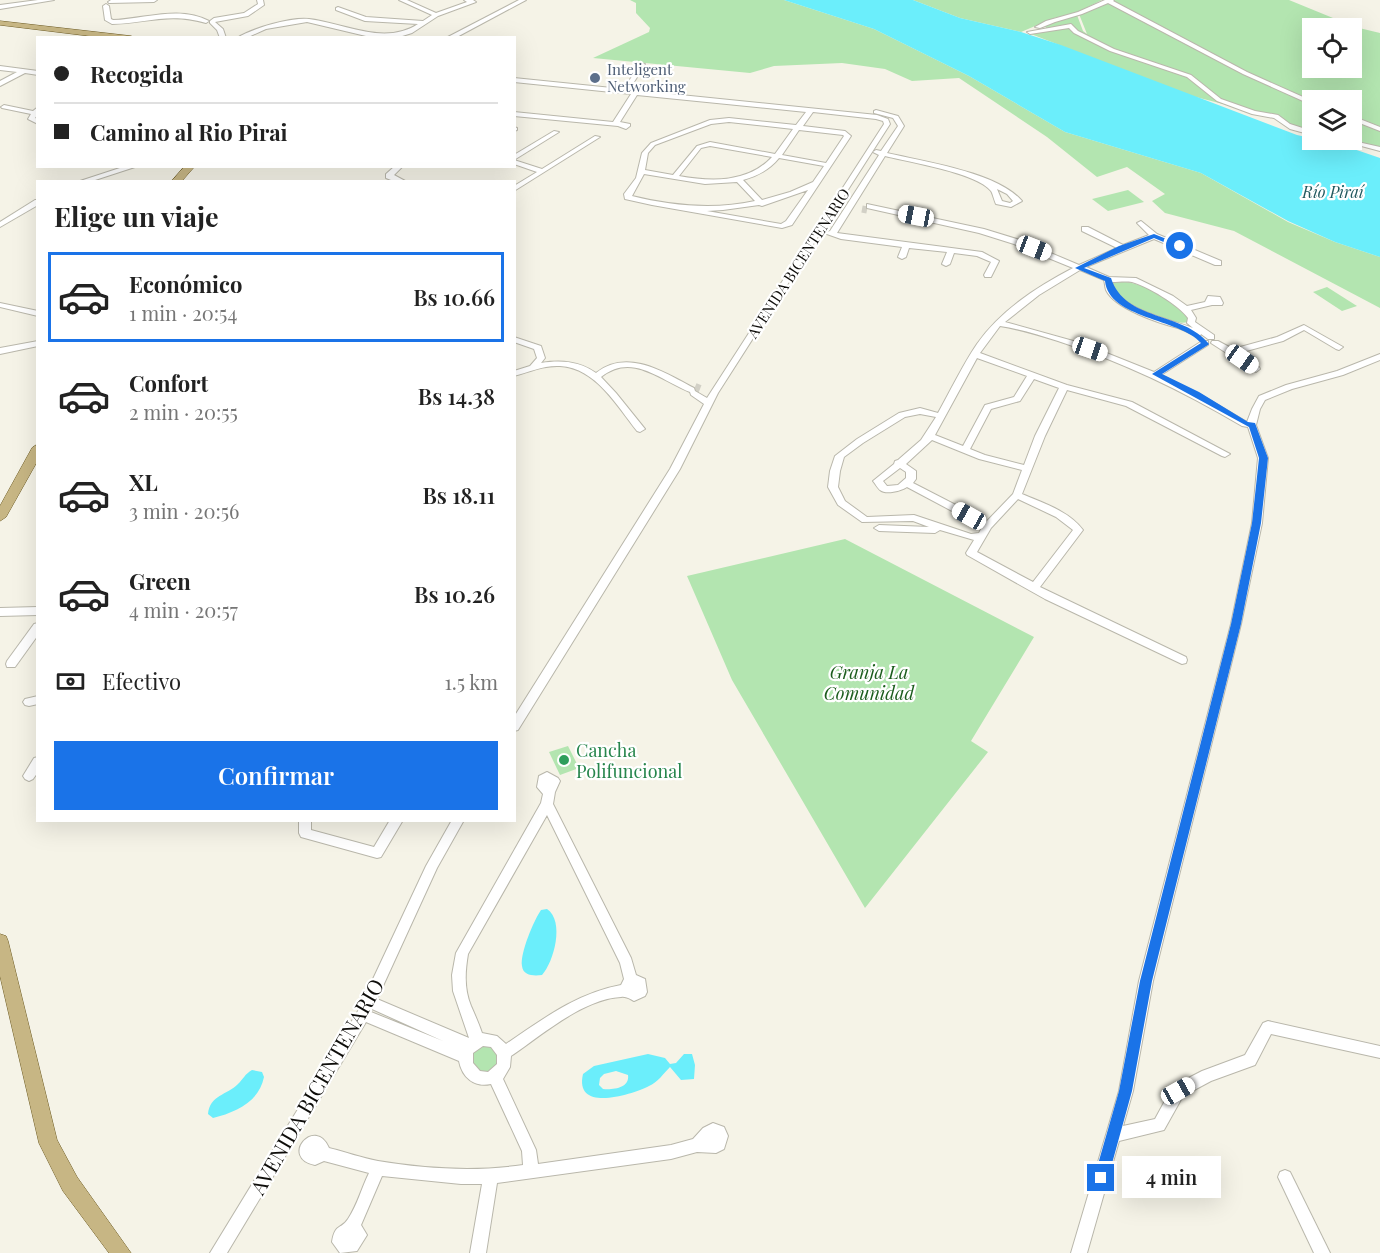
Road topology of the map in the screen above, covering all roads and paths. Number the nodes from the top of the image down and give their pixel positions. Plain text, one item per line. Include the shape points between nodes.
1 (51, 0) edge
2 (154, 0) edge
3 (260, 0) edge
4 (402, 0) edge
5 (467, 0) edge
6 (523, 0) edge
7 (1110, 1) edge
8 (0, 8) edge
9 (338, 9) dead end
10 (436, 15) junction
11 (1080, 20) junction
12 (211, 21) junction
13 (0, 24) edge
14 (413, 26) junction
15 (93, 36) edge
16 (112, 36) edge
17 (222, 36) edge
18 (244, 36) edge
19 (453, 36) edge
20 (1095, 40) junction
21 (642, 64) dead end
22 (0, 68) edge
23 (24, 71) junction
24 (36, 73) edge
25 (516, 75) edge
26 (516, 80) edge
27 (2, 81) edge
28 (516, 85) edge
29 (629, 94) junction
30 (1302, 99) edge
31 (677, 102) dead end
32 (769, 104) junction
33 (4, 107) dead end
34 (806, 110) junction
35 (835, 110) junction
36 (36, 111) edge
37 (516, 114) edge
38 (878, 115) junction
39 (1362, 122) edge
40 (690, 128) junction
41 (797, 128) junction
42 (1380, 129) edge
43 (1302, 131) edge
44 (556, 132) dead end
45 (597, 137) dead end
46 (705, 144) junction
47 (1362, 145) edge
48 (1380, 149) edge
49 (871, 150) junction
50 (883, 154) junction
51 (778, 156) junction
52 (516, 159) edge
53 (516, 161) edge
54 (828, 165) junction
55 (128, 168) edge
56 (189, 168) edge
57 (398, 168) edge
58 (542, 171) junction
59 (643, 172) junction
60 (675, 177) junction
61 (738, 179) junction
62 (87, 180) edge
63 (177, 180) edge
64 (399, 180) edge
65 (982, 180) junction
66 (815, 184) junction
67 (516, 188) edge
68 (838, 202) junction
69 (36, 203) edge
70 (762, 204) junction
71 (852, 205) junction
72 (685, 209) junction
73 (1142, 224) dead end
74 (0, 225) edge
75 (821, 228) junction
76 (1085, 229) dead end
77 (834, 231) junction
78 (1154, 236) junction
79 (906, 245) junction
80 (1121, 248) junction
81 (935, 249) junction
82 (951, 252) junction
83 (902, 257) dead end
84 (1218, 263) dead end
85 (945, 264) dead end
86 (1078, 268) junction
87 (988, 275) dead end
88 (1108, 279) junction
89 (1209, 302) dead end
90 (0, 305) edge
91 (1186, 309) junction
92 (36, 314) edge
93 (1010, 314) junction
94 (998, 323) junction
95 (1187, 324) junction
96 (1013, 325) junction
97 (516, 340) edge
98 (1208, 341) junction
99 (36, 343) edge
100 (1339, 347) dead end
101 (0, 351) edge
102 (1232, 352) junction
103 (975, 354) junction
104 (1380, 357) edge
105 (533, 368) junction
106 (1256, 369) dead end
107 (516, 373) edge
108 (1156, 374) junction
109 (1032, 375) junction
110 (597, 376) junction
111 (1064, 387) junction
112 (697, 391) junction
113 (714, 393) junction
114 (708, 403) junction
115 (941, 416) junction
116 (1252, 425) junction
117 (640, 429) dead end
118 (930, 436) junction
119 (965, 450) junction
120 (36, 452) edge
121 (1225, 454) dead end
122 (898, 463) junction
123 (1026, 468) junction
124 (908, 484) junction
125 (1017, 495) junction
126 (0, 517) edge
127 (987, 526) junction
128 (879, 528) dead end
129 (978, 539) junction
130 (1034, 588) junction
131 (36, 611) edge
132 (0, 612) edge
133 (36, 630) edge
134 (1182, 660) dead end
135 (11, 663) dead end
136 (516, 724) edge
137 (36, 764) edge
138 (29, 776) dead end
139 (305, 822) edge
140 (396, 822) edge
141 (457, 822) edge
142 (0, 941) edge
143 (366, 1008) junction
144 (470, 1049) junction
145 (1380, 1052) edge
146 (505, 1053) junction
147 (494, 1075) junction
148 (1113, 1135) junction
149 (697, 1145) dead end
150 (322, 1153) dead end
151 (378, 1168) junction
152 (531, 1171) junction
153 (491, 1177) junction
154 (1285, 1177) dead end
155 (353, 1226) dead end
156 (121, 1253) edge
157 (218, 1253) edge
158 (478, 1253) edge
159 (1079, 1253) edge
160 (1322, 1253) edge

1 - 8 street
2 - 12 street via 108,4 108,20 190,15
3 - 12 street via 258,9 246,15
4 - 10 street
5 - 10 street via 473,2
6 - 19 street
7 - 11 street via 1103,1
7 - 30 street via 1245,73
9 - 14 street via 365,19
10 - 14 street
11 - 20 street
11 - 20 street via 1050,21 1029,32 1071,26 1076,33
12 - 17 street
13 - 15 main road
13 - 16 main road
14 - 18 street via 405,34 383,35 307,20 264,27
20 - 43 street via 1123,54 1189,76 1219,100 1254,114 1276,116
21 - 29 street
22 - 23 street
23 - 24 street
23 - 27 street
25 - 29 street, AVENIDA BICENTENARIO
26 - 29 street, AVENIDA BICENTENARIO
28 - 29 street
29 - 31 street
29 - 32 street, AVENIDA BICENTENARIO
29 - 37 street via 616,124
32 - 34 street, AVENIDA BICENTENARIO
32 - 35 street, AVENIDA BICENTENARIO
33 - 36 street
34 - 35 street, AVENIDA BICENTENARIO
34 - 41 street via 803,125
35 - 38 street, AVENIDA BICENTENARIO
38 - 49 street, AVENIDA BICENTENARIO via 887,124
38 - 50 street, AVENIDA BICENTENARIO via 897,117 901,126
39 - 42 street
40 - 41 street via 722,120
40 - 46 street
40 - 59 street via 652,144 645,153
41 - 51 street
41 - 54 street via 845,132 848,136
44 - 52 street
45 - 58 street
46 - 51 street
46 - 60 street
47 - 48 street
49 - 50 street
49 - 68 street, AVENIDA BICENTENARIO
50 - 65 street
50 - 71 street, AVENIDA BICENTENARIO
51 - 54 street
51 - 61 street via 758,172
53 - 58 street
54 - 66 street
55 - 62 street
56 - 63 main road
57 - 64 street via 388,176
58 - 67 street
59 - 60 street
59 - 72 street via 628,197
60 - 61 street via 702,182
61 - 70 street
65 - 65 street via 994,190 999,202 1011,205 1018,201 997,184
66 - 70 street
66 - 72 street via 789,223 782,226
68 - 71 street
68 - 75 street, AVENIDA BICENTENARIO
69 - 74 street
70 - 72 street
71 - 77 street, AVENIDA BICENTENARIO
71 - 86 street via 981,231
73 - 78 street
75 - 77 street
75 - 113 street, AVENIDA BICENTENARIO
76 - 80 street
77 - 79 street via 841,237
77 - 81 street
78 - 80 street
78 - 84 street
79 - 81 street
79 - 83 street
80 - 86 street
81 - 82 street
82 - 85 street
82 - 87 street via 992,259 995,265
86 - 88 street
86 - 93 street
88 - 91 street via 1133,280
88 - 95 street via 1110,290 1127,304 1156,319
89 - 91 street
90 - 92 street
91 - 95 street via 1192,318
93 - 94 street
93 - 96 street
94 - 96 street
94 - 103 street
95 - 98 street
96 - 108 street
97 - 105 street via 538,348 541,358
98 - 102 street
98 - 108 street
99 - 101 street
100 - 102 street via 1304,327 1280,339
102 - 106 street
103 - 109 street
103 - 115 street
104 - 116 street via 1262,398
105 - 107 street
105 - 110 street via 574,364
108 - 116 street
109 - 111 street
109 - 119 street via 1017,399 988,407
110 - 112 street via 622,363 642,367
110 - 117 street
111 - 121 street via 1129,404
111 - 123 street
112 - 113 street
112 - 114 street
113 - 114 street, AVENIDA BICENTENARIO
114 - 136 street, AVENIDA BICENTENARIO via 678,463
115 - 118 street
115 - 129 street via 920,411 902,415 860,441 840,456 833,487 841,503 865,520 914,518
116 - 148 street via 1263,458 1257,523 1236,624 1146,981 1126,1091
118 - 119 street
118 - 122 street
119 - 123 street
120 - 126 main road
122 - 124 street via 910,471
122 - 124 street via 878,485 891,490
123 - 125 street
124 - 127 street
125 - 127 street
125 - 130 street via 1068,520 1078,530
127 - 129 street
128 - 129 street via 931,529
129 - 130 street via 973,555
130 - 134 street
131 - 132 street
133 - 135 street
137 - 138 street
139 - 140 street via 305,833 377,853
141 - 143 street, AVENIDA BICENTENARIO via 432,866
142 - 156 main road via 48,1143 70,1184
143 - 144 street
143 - 157 street, AVENIDA BICENTENARIO
144 - 146 street via 494,1041
144 - 146 street via 476,1033 460,996 462,953 548,798 626,962 627,984 579,1003
144 - 147 street via 466,1069 470,1074 481,1079
145 - 148 street via 1268,1027 1250,1060 1178,1091 1160,1125
146 - 147 street via 503,1065
147 - 152 street via 529,1150
148 - 159 street
149 - 152 street via 651,1156
150 - 151 street
151 - 153 street
151 - 155 street
152 - 153 street
153 - 158 street
154 - 160 street

